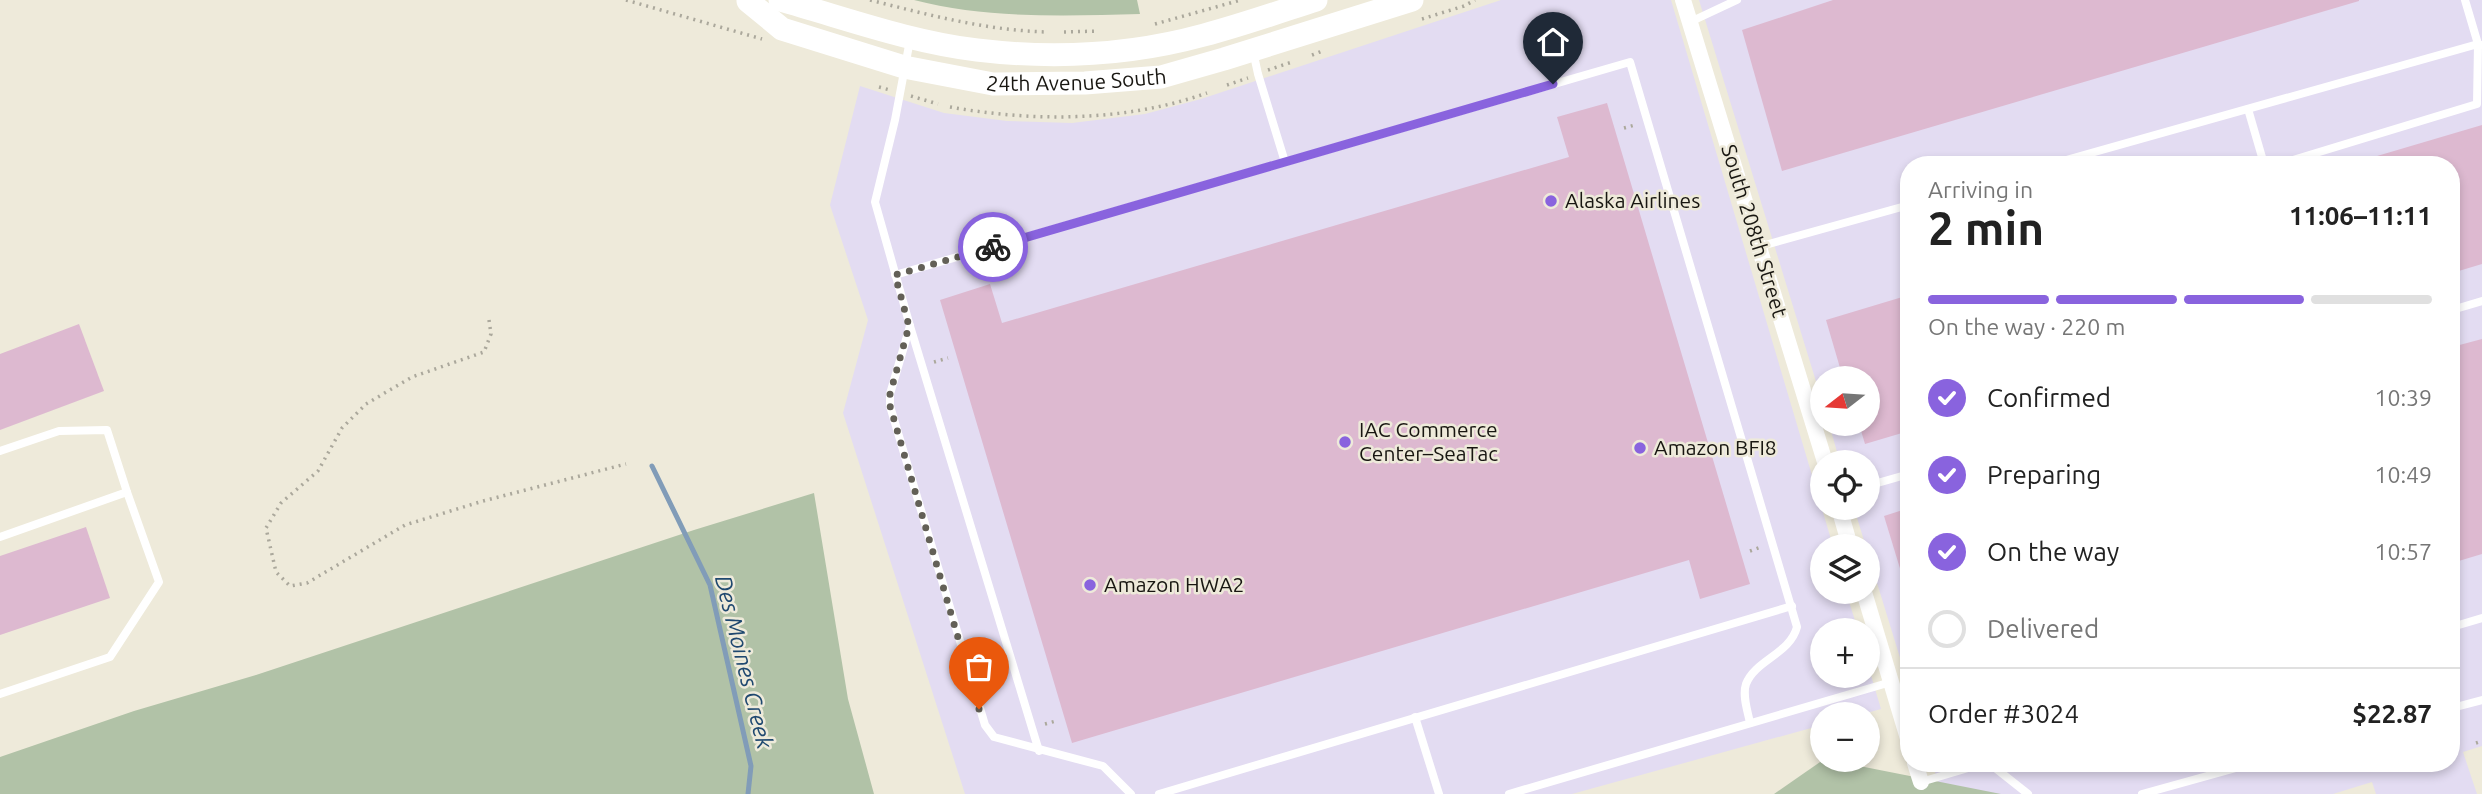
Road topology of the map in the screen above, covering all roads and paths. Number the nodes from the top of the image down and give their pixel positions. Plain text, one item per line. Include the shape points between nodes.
1 (626, 0) edge
2 (772, 0) edge
3 (780, 0) edge
4 (870, 0) edge
5 (1241, 0) edge
6 (1316, 0) edge
7 (1412, 0) edge
8 (1683, 0) edge
9 (1737, 0) edge
10 (2465, 0) edge
11 (746, 1) edge
12 (1690, 22) junction
13 (1146, 26) dead end
14 (1100, 31) dead end
15 (910, 37) junction
16 (771, 42) dead end
17 (2480, 45) edge
18 (1253, 50) junction
19 (904, 66) junction
20 (1207, 93) dead end
21 (950, 107) dead end
22 (2248, 109) junction
23 (2081, 156) edge
24 (2262, 156) edge
25 (2306, 156) edge
26 (1285, 162) junction
27 (1900, 208) edge
28 (1758, 247) junction
29 (895, 275) junction
30 (2482, 301) edge
31 (2460, 308) edge
32 (489, 320) dead end
33 (909, 326) junction
34 (948, 358) dead end
35 (934, 362) dead end
36 (1821, 450) edge
37 (0, 451) edge
38 (626, 464) dead end
39 (1900, 477) edge
40 (1880, 482) edge
41 (127, 492) junction
42 (0, 537) edge
43 (1763, 547) dead end
44 (1750, 551) dead end
45 (1868, 604) edge
46 (1792, 606) junction
47 (2482, 618) edge
48 (2460, 625) edge
49 (1891, 682) junction
50 (0, 694) edge
51 (2482, 700) edge
52 (2460, 706) edge
53 (1900, 712) edge
54 (1415, 718) junction
55 (1056, 721) dead end
56 (1751, 723) junction
57 (1042, 725) dead end
58 (2482, 741) edge
59 (2476, 743) dead end
60 (1039, 751) junction
61 (1918, 772) edge
62 (1956, 772) edge
63 (1999, 772) edge
64 (2221, 772) edge
65 (1921, 782) joint
66 (1131, 794) edge
67 (1158, 794) edge
68 (1439, 794) edge
69 (1509, 794) edge
70 (2028, 794) edge
71 (2142, 794) edge

1 - 16 path
2 - 11 street, 24th Avenue South
3 - 15 street, 24th Avenue South
4 - 14 path via 1006,31
5 - 13 path
6 - 15 street, 24th Avenue South via 1203,36 1139,49 1063,55 975,50
7 - 18 street, 24th Avenue South
8 - 12 street, South 208th Street
9 - 12 lane
10 - 17 lane
11 - 19 street, 24th Avenue South via 782,29
12 - 28 street, South 208th Street
15 - 19 lane
17 - 22 lane
17 - 25 lane via 2477,104
18 - 19 street, 24th Avenue South via 1161,77 1085,83 993,84
18 - 26 lane
19 - 29 lane via 875,202
20 - 21 path via 1152,108 1074,117
22 - 23 lane
22 - 24 lane
26 - 29 lane
26 - 46 lane via 1630,62
27 - 28 lane
28 - 36 street, South 208th Street
29 - 33 lane
30 - 31 lane
32 - 38 path via 491,334 484,352 412,377 366,404 342,428 318,471 281,503 266,528 276,572 290,586 307,583 405,525
33 - 60 lane
33 - 60 lane via 890,406 974,693 994,737
34 - 35 path
37 - 41 lane via 59,431 107,430
39 - 40 lane
41 - 42 lane
41 - 50 lane via 159,582 110,657
43 - 44 path
45 - 49 street
46 - 54 lane
46 - 56 lane via 1797,626 1794,639 1746,685
47 - 48 lane
49 - 53 street
49 - 56 lane
51 - 52 lane
54 - 67 lane
54 - 68 lane
55 - 57 path
56 - 69 lane
58 - 59 path
60 - 66 lane via 1102,766
61 - 65 street
62 - 65 lane
63 - 70 lane
64 - 71 lane

